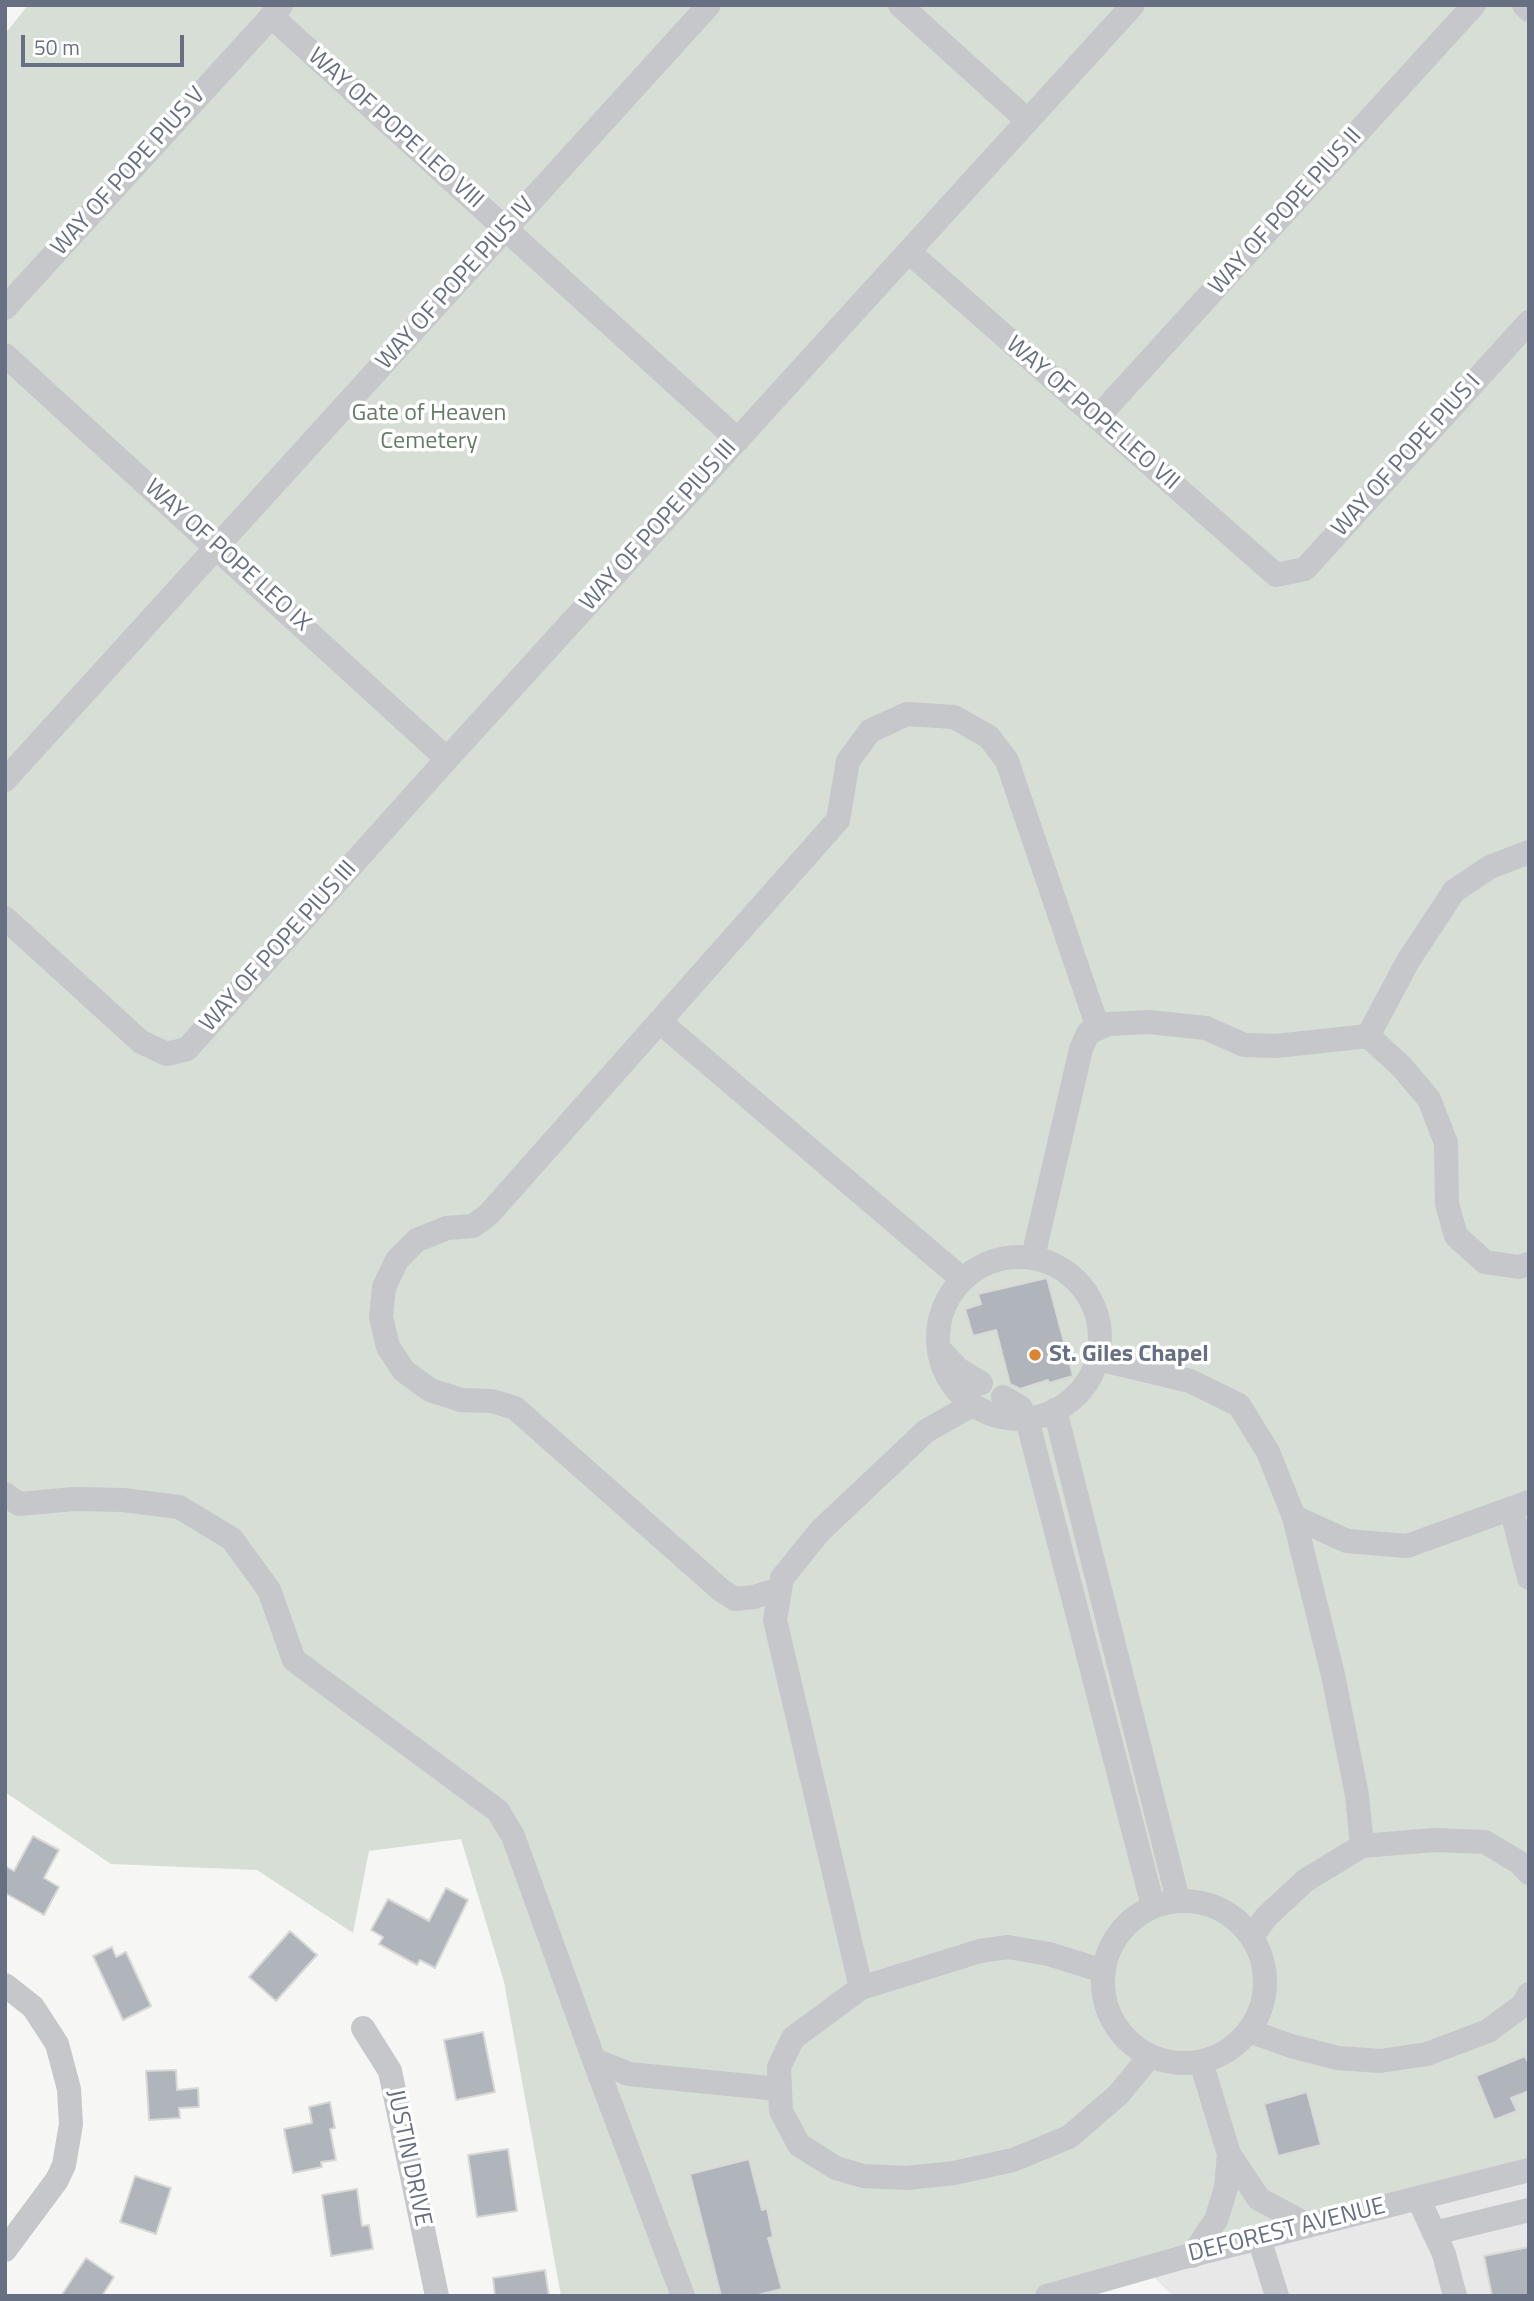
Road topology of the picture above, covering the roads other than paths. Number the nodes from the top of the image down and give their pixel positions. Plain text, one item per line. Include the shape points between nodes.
1 (709, 5) edge
2 (900, 5) edge
3 (1133, 5) edge
4 (1474, 5) edge
5 (1524, 5) edge
6 (1529, 10) edge
7 (276, 11) edge
8 (1028, 121) junction
9 (505, 230) junction
10 (909, 252) junction
11 (5, 308) edge
12 (1529, 322) edge
13 (5, 355) edge
14 (1097, 418) junction
15 (738, 440) junction
16 (218, 548) junction
17 (1276, 575) joint
18 (447, 759) junction
19 (5, 780) edge
20 (1529, 852) edge
21 (5, 918) edge
22 (660, 1022) junction
23 (1098, 1028) junction
24 (1368, 1036) junction
25 (1033, 1256) junction
26 (1529, 1264) edge
27 (962, 1279) junction
28 (1098, 1359) junction
29 (977, 1394) junction
30 (1003, 1397) dead end
31 (1055, 1410) junction
32 (1027, 1419) junction
33 (5, 1494) edge
34 (1520, 1505) edge
35 (1294, 1517) junction
36 (1529, 1578) edge
37 (780, 1589) junction
38 (1362, 1846) junction
39 (1529, 1873) edge
40 (1178, 1900) junction
41 (1153, 1906) junction
42 (1252, 1936) junction
43 (1103, 1971) junction
44 (5, 1985) edge
45 (862, 1988) junction
46 (1529, 1994) edge
47 (363, 2028) dead end
48 (1249, 2031) junction
49 (1150, 2056) junction
50 (594, 2060) junction
51 (1201, 2062) junction
52 (779, 2089) junction
53 (1229, 2154) junction
54 (1529, 2170) edge
55 (1418, 2198) junction
56 (1529, 2210) edge
57 (1308, 2225) junction
58 (1434, 2234) junction
59 (1259, 2238) junction
60 (5, 2250) edge
61 (1192, 2256) junction
62 (437, 2296) edge
63 (683, 2296) edge
64 (1047, 2296) edge
65 (1278, 2296) edge
66 (1455, 2296) edge

1 - 9 street, WAY OF POPE PIUS IV
2 - 8 street
3 - 8 street, WAY OF POPE PIUS III
4 - 14 street, WAY OF POPE PIUS II
5 - 6 street
7 - 9 street, WAY OF POPE LEO VIII
7 - 11 street, WAY OF POPE PIUS V
8 - 10 street, WAY OF POPE PIUS III
9 - 15 street, WAY OF POPE LEO VIII
9 - 16 street, WAY OF POPE PIUS IV
10 - 14 street, WAY OF POPE LEO VII
10 - 15 street, WAY OF POPE PIUS III
12 - 17 street, WAY OF POPE PIUS I via 1305,569
13 - 16 street, WAY OF POPE LEO IX
14 - 17 street, WAY OF POPE LEO VII
15 - 18 street, WAY OF POPE PIUS III
16 - 18 street, WAY OF POPE LEO IX
16 - 19 street, WAY OF POPE PIUS IV
18 - 21 street, WAY OF POPE PIUS III via 187,1049 167,1054 141,1042
20 - 24 street via 1490,867 1454,891 1408,961
22 - 23 street via 838,820 848,761 870,731 907,714 954,717 989,737 1007,761
22 - 27 street
22 - 37 street via 489,1214 473,1226 447,1228 417,1240 397,1260 384,1287 381,1318 388,1347 404,1371 430,1390 515,1408 721,1590 735,1599
23 - 24 street via 1149,1022 1206,1028 1244,1045 1276,1046
23 - 25 street via 1088,1032 1081,1049
24 - 26 street via 1429,1099 1446,1143 1447,1204 1456,1236 1485,1262
25 - 27 street via 1005,1256
25 - 28 street via 1059,1266 1081,1284 1095,1307 1101,1333
27 - 29 street via 943,1307 937,1334 940,1362 953,1387
28 - 31 street via 1087,1383
28 - 35 street via 1189,1381 1239,1405 1268,1452
29 - 32 street via 995,1416
29 - 37 street via 926,1431 820,1531 782,1578
30 - 32 street
31 - 32 street
31 - 40 street
32 - 41 street
33 - 50 street via 19,1504 74,1499 179,1507 232,1539 269,1590 294,1660 498,1811 513,1836
34 - 35 street via 1407,1546 1347,1541
34 - 36 street
35 - 38 street via 1333,1675 1357,1795
37 - 45 street via 775,1620
38 - 39 street via 1434,1840 1485,1842
38 - 42 street via 1306,1880
40 - 41 street
40 - 42 street via 1220,1908
41 - 43 street via 1129,1921 1117,1936
42 - 48 street via 1264,1960 1266,1987 1260,2013
43 - 45 street via 1008,1947 980,1951
43 - 49 street via 1104,1997 1113,2022 1129,2042
44 - 60 street via 33,2007 57,2044 69,2088 71,2124 57,2180
45 - 52 street via 793,2038 779,2067
46 - 48 street via 1523,2005 1488,2031 1427,2054 1380,2061 1338,2058
47 - 62 street, JUSTIN DRIVE via 390,2071
48 - 51 street via 1225,2053
49 - 51 street via 1175,2063
49 - 52 street via 1118,2095 1069,2137 1013,2160 907,2178 863,2176 836,2168 799,2145 781,2111
50 - 52 street via 629,2074
50 - 63 street
51 - 53 street
53 - 57 street via 1259,2199
53 - 61 street via 1226,2188 1216,2220
54 - 55 street, DEFOREST AVENUE
55 - 57 street, DEFOREST AVENUE
55 - 58 street
56 - 58 street
57 - 59 street, DEFOREST AVENUE
58 - 66 street
59 - 61 street, DEFOREST AVENUE
59 - 65 street
61 - 64 street, DEFOREST AVENUE

